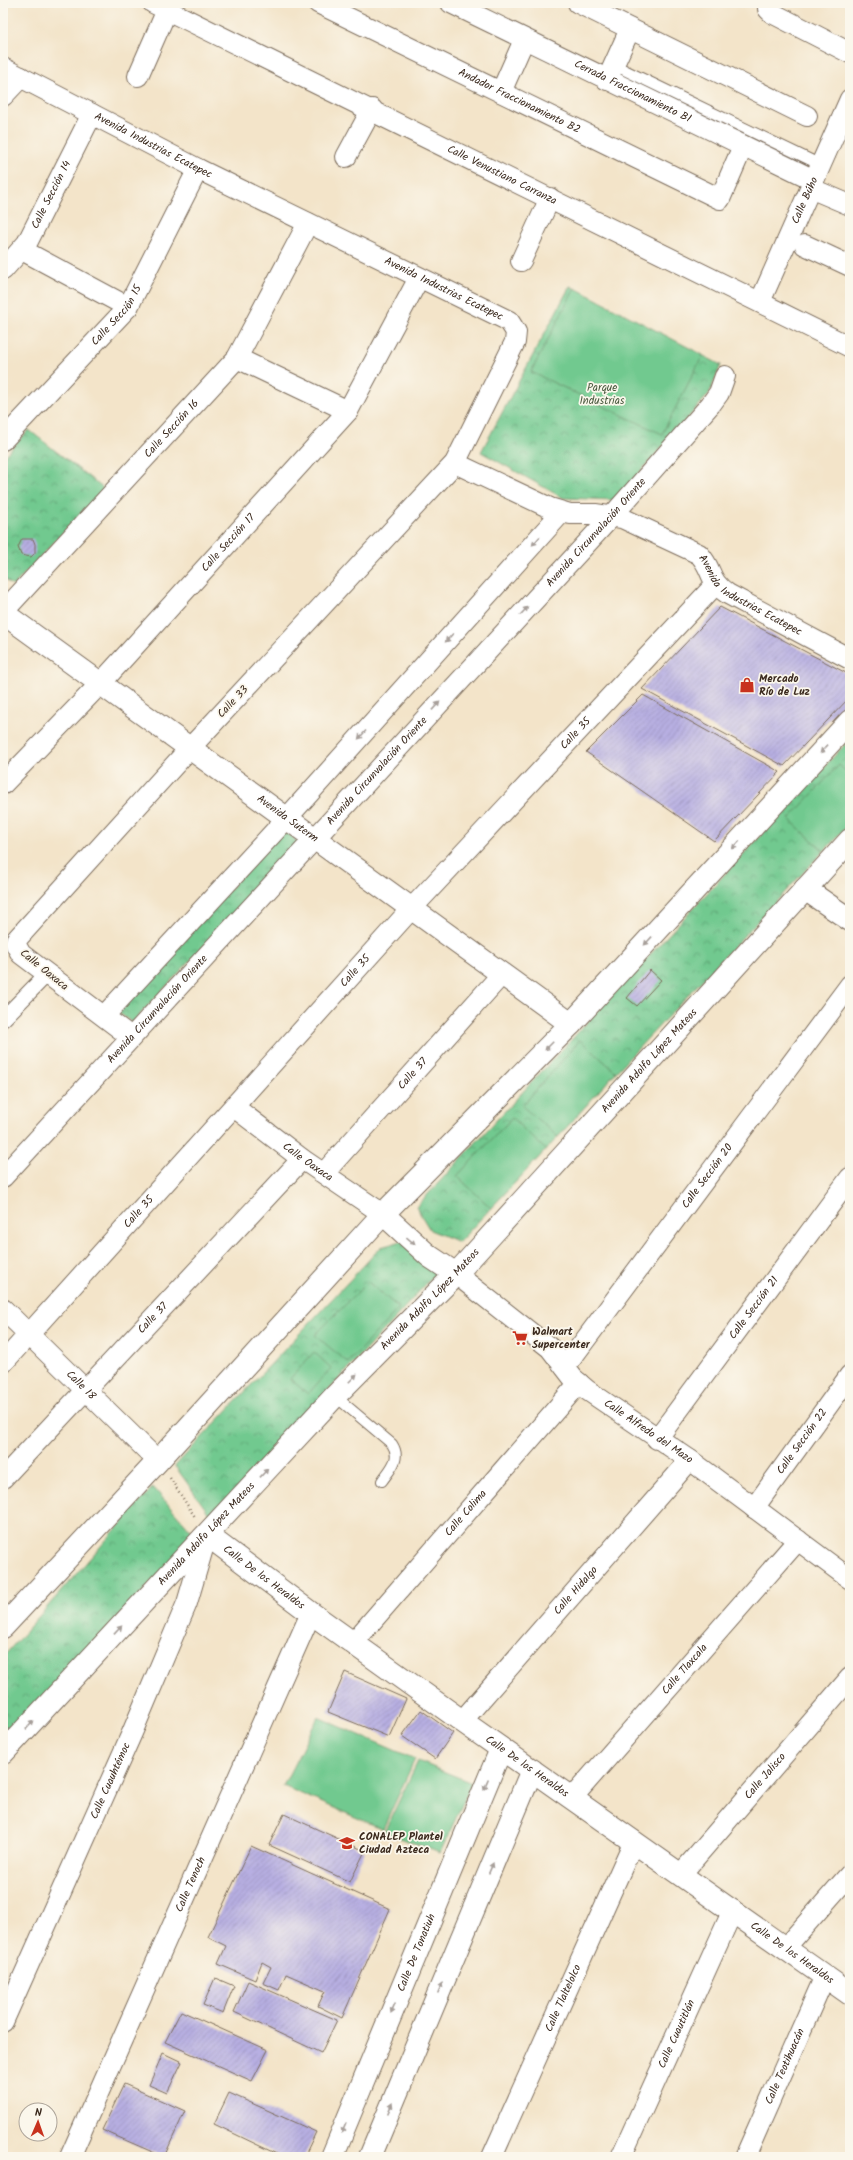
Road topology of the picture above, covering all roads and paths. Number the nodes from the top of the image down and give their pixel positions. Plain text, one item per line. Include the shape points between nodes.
1 (318, 3) edge
2 (451, 3) edge
3 (578, 3) edge
4 (768, 3) edge
5 (160, 6) edge
6 (630, 28) junction
7 (524, 40) junction
8 (850, 53) edge
9 (3, 68) edge
10 (610, 72) junction
11 (138, 76) dead end
12 (21, 77) junction
13 (501, 92) junction
14 (3, 96) edge
15 (850, 99) edge
16 (372, 109) junction
17 (92, 114) junction
18 (807, 116) dead end
19 (743, 146) junction
20 (346, 157) dead end
21 (198, 169) junction
22 (815, 178) junction
23 (550, 198) junction
24 (850, 205) edge
25 (308, 223) junction
26 (805, 245) dead end
27 (22, 250) junction
28 (521, 261) dead end
29 (850, 266) edge
30 (3, 270) edge
31 (419, 278) junction
32 (760, 302) junction
33 (128, 307) junction
34 (850, 347) edge
35 (237, 358) junction
36 (725, 376) dead end
37 (348, 411) junction
38 (3, 440) edge
39 (455, 463) junction
40 (562, 512) junction
41 (612, 516) junction
42 (715, 585) junction
43 (3, 612) edge
44 (850, 659) edge
45 (101, 683) junction
46 (850, 720) edge
47 (190, 748) junction
48 (3, 784) edge
49 (287, 818) junction
50 (314, 838) junction
51 (850, 840) edge
52 (805, 889) junction
53 (412, 908) junction
54 (850, 920) edge
55 (16, 945) joint
56 (47, 974) junction
57 (502, 974) junction
58 (850, 985) edge
59 (104, 1016) junction
60 (3, 1019) edge
61 (571, 1024) junction
62 (131, 1037) junction
63 (234, 1107) junction
64 (302, 1159) junction
65 (324, 1173) junction
66 (3, 1177) edge
67 (850, 1178) edge
68 (383, 1214) junction
69 (456, 1274) junction
70 (3, 1309) edge
71 (30, 1335) junction
72 (3, 1363) edge
73 (565, 1367) junction
74 (850, 1375) edge
75 (579, 1383) junction
76 (85, 1390) junction
77 (334, 1396) junction
78 (657, 1439) junction
79 (690, 1460) junction
80 (158, 1461) junction
81 (3, 1478) edge
82 (382, 1481) dead end
83 (754, 1508) junction
84 (207, 1535) junction
85 (798, 1540) junction
86 (849, 1575) edge
87 (311, 1613) junction
88 (3, 1627) edge
89 (353, 1644) junction
90 (850, 1678) edge
91 (462, 1721) junction
92 (501, 1749) junction
93 (3, 1753) edge
94 (532, 1770) junction
95 (572, 1798) junction
96 (634, 1841) junction
97 (681, 1874) junction
98 (850, 1874) edge
99 (733, 1910) junction
100 (785, 1948) junction
101 (825, 1976) junction
102 (850, 1994) edge
103 (3, 2022) edge
104 (70, 2157) edge
105 (332, 2157) edge
106 (370, 2157) edge
107 (492, 2157) edge
108 (621, 2157) edge
109 (746, 2157) edge

1 - 13 street, Andador Fraccionamiento B2
2 - 7 street, Cerrada Fraccionamiento B1
3 - 6 street
4 - 8 street via 772,13
5 - 11 street
5 - 16 street, Calle Venustiano Carranza
6 - 10 street
6 - 18 street
7 - 10 street, Cerrada Fraccionamiento B1
7 - 13 street
9 - 12 street, Avenida Industrias Ecatepec
10 - 19 street, Cerrada Fraccionamiento B1
10 - 22 lane
12 - 14 street
12 - 17 street, Avenida Industrias Ecatepec
13 - 19 street, Andador Fraccionamiento B2 via 720,199
15 - 22 street, Calle Búho
16 - 20 street
16 - 23 street, Calle Venustiano Carranza
17 - 21 street, Avenida Industrias Ecatepec
17 - 27 street, Calle Sección 14
19 - 22 street, Cerrada Fraccionamiento B1
21 - 25 street, Avenida Industrias Ecatepec
21 - 33 street, Calle Sección 15
22 - 24 street, Cerrada Fraccionamiento B1
22 - 32 street, Calle Búho
23 - 28 street
23 - 32 street, Calle Venustiano Carranza
25 - 31 street, Avenida Industrias Ecatepec
25 - 35 street, Calle Sección 16
26 - 29 street
27 - 30 street, Calle Sección 14
27 - 33 street
31 - 37 street, Calle Sección 17
31 - 39 street, Avenida Industrias Ecatepec via 509,321 516,332 515,342
32 - 34 street, Calle Venustiano Carranza
33 - 38 street, Calle Sección 15
35 - 37 street
35 - 43 street, Calle Sección 16
36 - 41 street, Avenida Circunvalación Oriente via 719,393 711,404
37 - 45 street, Calle Sección 17
39 - 40 street, Avenida Industrias Ecatepec
39 - 47 street, Calle 33
40 - 41 street, Avenida Industrias Ecatepec
40 -> 49 street
41 - 42 street, Avenida Industrias Ecatepec via 636,523 699,554 706,562
50 -> 41 street, Avenida Circunvalación Oriente
42 - 44 street, Avenida Industrias Ecatepec
42 - 53 street, Calle 35
43 - 45 main road, Avenida Suterm
45 - 47 main road, Avenida Suterm
45 - 48 street, Calle Sección 17
46 -> 61 main road
47 - 49 main road, Avenida Suterm
47 - 55 street, Calle 33 via 19,936
49 - 50 main road, Avenida Suterm
49 - 59 street
50 - 53 main road, Avenida Suterm
50 - 62 street, Avenida Circunvalación Oriente
51 - 52 main road, Avenida Adolfo López Mateos
52 - 54 main road
52 - 69 main road, Avenida Adolfo López Mateos
53 - 57 main road, Avenida Suterm
53 - 63 street, Calle 35
55 - 56 street, Calle Oaxaca via 21,954
56 - 59 street, Calle Oaxaca
56 - 60 street
57 - 61 main road, Avenida Suterm
57 - 65 street, Calle 37
58 - 73 street, Calle Sección 20
59 - 62 street, Calle Oaxaca
61 -> 68 main road
62 - 66 street, Avenida Circunvalación Oriente
63 - 64 street, Calle Oaxaca
63 - 71 street, Calle 35
64 - 65 street, Calle Oaxaca
64 - 76 street, Calle 37
65 - 68 street, Calle Oaxaca
67 - 78 street, Calle Sección 21
68 -> 69 main road via 429,1256
68 - 80 main road
69 - 73 street, Calle Alfredo del Mazo via 550,1348
77 -> 69 main road, Avenida Adolfo López Mateos
70 - 71 street, Calle 18
71 - 72 street, Calle 35
71 - 76 street, Calle 18
73 - 75 street, Calle Alfredo del Mazo
74 - 83 street, Calle Sección 22
75 - 78 street, Calle Alfredo del Mazo
75 - 89 street, Calle Colima
76 - 80 street, Calle 18
76 - 81 street, Calle 37
77 - 82 lane via 395,1449 396,1459
84 -> 77 main road, Avenida Adolfo López Mateos
78 - 79 street, Calle Alfredo del Mazo
79 - 83 street, Calle Alfredo del Mazo
79 - 91 street, Calle Hidalgo
80 - 84 path
80 - 88 main road
83 - 85 street, Calle Alfredo del Mazo
84 - 87 main road, Calle De los Heraldos
93 -> 84 main road, Avenida Adolfo López Mateos
84 - 103 street, Calle Cuauhtémoc via 181,1617
85 - 86 street, Calle Alfredo del Mazo
85 - 95 street, Calle Tlaxcala
87 - 89 main road, Calle De los Heraldos
87 - 104 street, Calle Tenoch
89 - 91 main road, Calle De los Heraldos
90 - 97 street, Calle Jalisco
91 - 92 main road, Calle De los Heraldos
92 - 94 main road, Calle De los Heraldos
92 -> 105 main road, Calle De Tonatiuh
94 - 95 main road, Calle De los Heraldos
106 -> 94 main road
95 - 96 main road, Calle De los Heraldos
96 - 97 main road, Calle De los Heraldos
96 - 107 street, Calle Tlaltelolco
97 - 99 main road, Calle De los Heraldos
98 - 100 street
99 - 100 main road, Calle De los Heraldos
99 - 108 street, Calle Cuautitlán
100 - 101 main road, Calle De los Heraldos
101 - 102 main road, Calle De los Heraldos
101 - 109 street, Calle Teotihuacán

